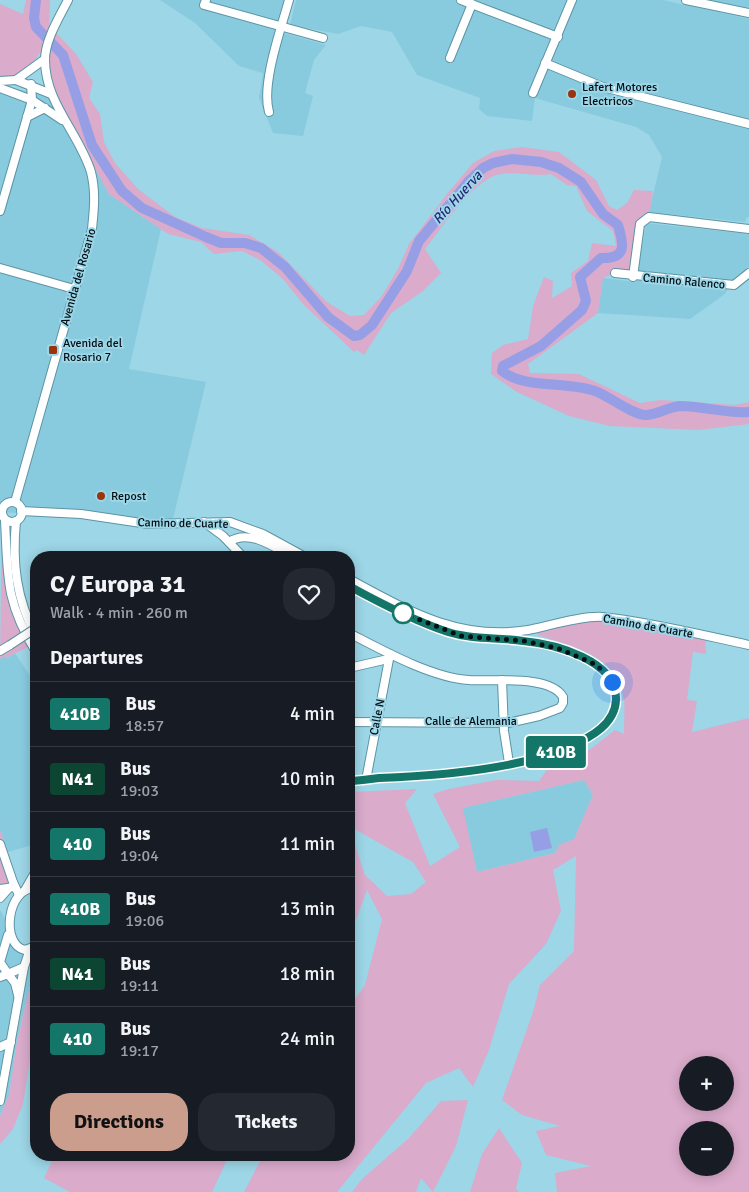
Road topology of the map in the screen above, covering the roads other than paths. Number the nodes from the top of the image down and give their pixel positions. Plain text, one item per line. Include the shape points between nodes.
1 (68, 0) edge
2 (206, 0) edge
3 (288, 0) edge
4 (461, 0) edge
5 (572, 0) edge
6 (686, 0) edge
7 (472, 4) junction
8 (749, 13) edge
9 (281, 27) junction
10 (558, 36) junction
11 (322, 38) dead end
12 (450, 58) dead end
13 (45, 59) junction
14 (545, 63) junction
15 (16, 80) junction
16 (0, 81) edge
17 (32, 84) junction
18 (0, 88) edge
19 (533, 93) dead end
20 (51, 94) junction
21 (38, 104) junction
22 (268, 112) dead end
23 (27, 117) junction
24 (64, 121) junction
25 (749, 124) edge
26 (0, 211) edge
27 (749, 229) edge
28 (0, 268) edge
29 (749, 273) edge
30 (615, 274) dead end
31 (633, 277) junction
32 (74, 289) junction
33 (15, 502) junction
34 (1, 507) edge
35 (22, 511) junction
36 (6, 520) junction
37 (16, 520) junction
38 (204, 522) junction
39 (220, 522) junction
40 (223, 537) junction
41 (237, 551) edge
42 (279, 551) edge
43 (294, 551) edge
44 (355, 582) edge
45 (355, 589) edge
46 (30, 624) edge
47 (30, 632) edge
48 (355, 636) edge
49 (30, 642) edge
50 (749, 645) edge
51 (0, 651) edge
52 (389, 656) junction
53 (355, 666) edge
54 (502, 680) junction
55 (376, 721) junction
56 (355, 722) edge
57 (503, 722) junction
58 (509, 763) junction
59 (366, 780) junction
60 (355, 781) edge
61 (0, 844) edge
62 (30, 880) edge
63 (7, 888) edge
64 (30, 890) edge
65 (22, 892) junction
66 (0, 898) edge
67 (8, 935) junction
68 (30, 948) edge
69 (30, 954) edge
70 (0, 962) edge
71 (24, 967) junction
72 (8, 974) junction
73 (0, 977) edge
74 (18, 999) junction
75 (11, 1042) junction
76 (0, 1047) edge
77 (0, 1101) edge

1 - 13 street, Avenida del Rosario
2 - 9 street via 204,5
3 - 9 street
4 - 7 street
5 - 10 street
6 - 8 street
7 - 10 street
7 - 12 street
9 - 11 street
9 - 22 street via 265,99
10 - 14 street
13 - 15 street
13 - 20 street, Avenida del Rosario
14 - 19 street
14 - 25 street via 603,86
15 - 16 street
15 - 17 street
17 - 20 street
17 - 21 street
18 - 21 street
20 - 21 street
20 - 24 street, Avenida del Rosario
21 - 23 street
21 - 23 street
21 - 24 street
23 - 26 street
24 - 32 street, Avenida del Rosario via 90,171 96,196 92,229
27 - 31 street via 649,217 640,224
28 - 32 street
29 - 31 street, Camino Ralenco via 734,285
30 - 31 street, Camino Ralenco
32 - 33 street, Avenida del Rosario
33 - 34 street
33 - 35 street
34 - 36 street
35 - 37 street
35 - 38 street, Camino de Cuarte via 81,514 148,524
36 - 37 street
36 - 49 street via 6,560 12,601 18,621
37 - 46 street via 16,585
38 - 39 street, Camino de Cuarte
38 - 40 street
39 - 40 street
39 - 43 street, Camino de Cuarte via 230,522 263,534
40 - 41 street
40 - 42 street via 248,537
44 - 50 street, Camino de Cuarte via 398,605 458,629 491,633 528,630 601,617
45 - 58 street via 447,632 470,638 518,640 544,645 587,660 605,672 616,695 614,713 606,724 584,740 562,750
47 - 51 street, bridge
48 - 52 street, Calle de Alemania
52 - 53 street
52 - 54 street, Calle de Alemania via 448,676 467,680
52 - 55 street, Calle N
54 - 57 street
54 - 57 street, Calle de Alemania via 546,686 561,692 563,697 560,708 522,721
55 - 56 street, Calle de Alemania
55 - 57 street, Calle de Alemania
55 - 59 street, Calle N
57 - 58 street
58 - 59 street via 443,774
59 - 60 street
61 - 63 street
62 - 65 street
63 - 65 street
63 - 66 street
64 - 65 street
65 - 67 street via 4,924
67 - 68 street via 14,946
67 - 70 street
69 - 71 street
70 - 72 street
71 - 72 street
71 - 74 street
72 - 73 street
72 - 74 street via 15,983
74 - 75 street
75 - 76 street
75 - 77 street

